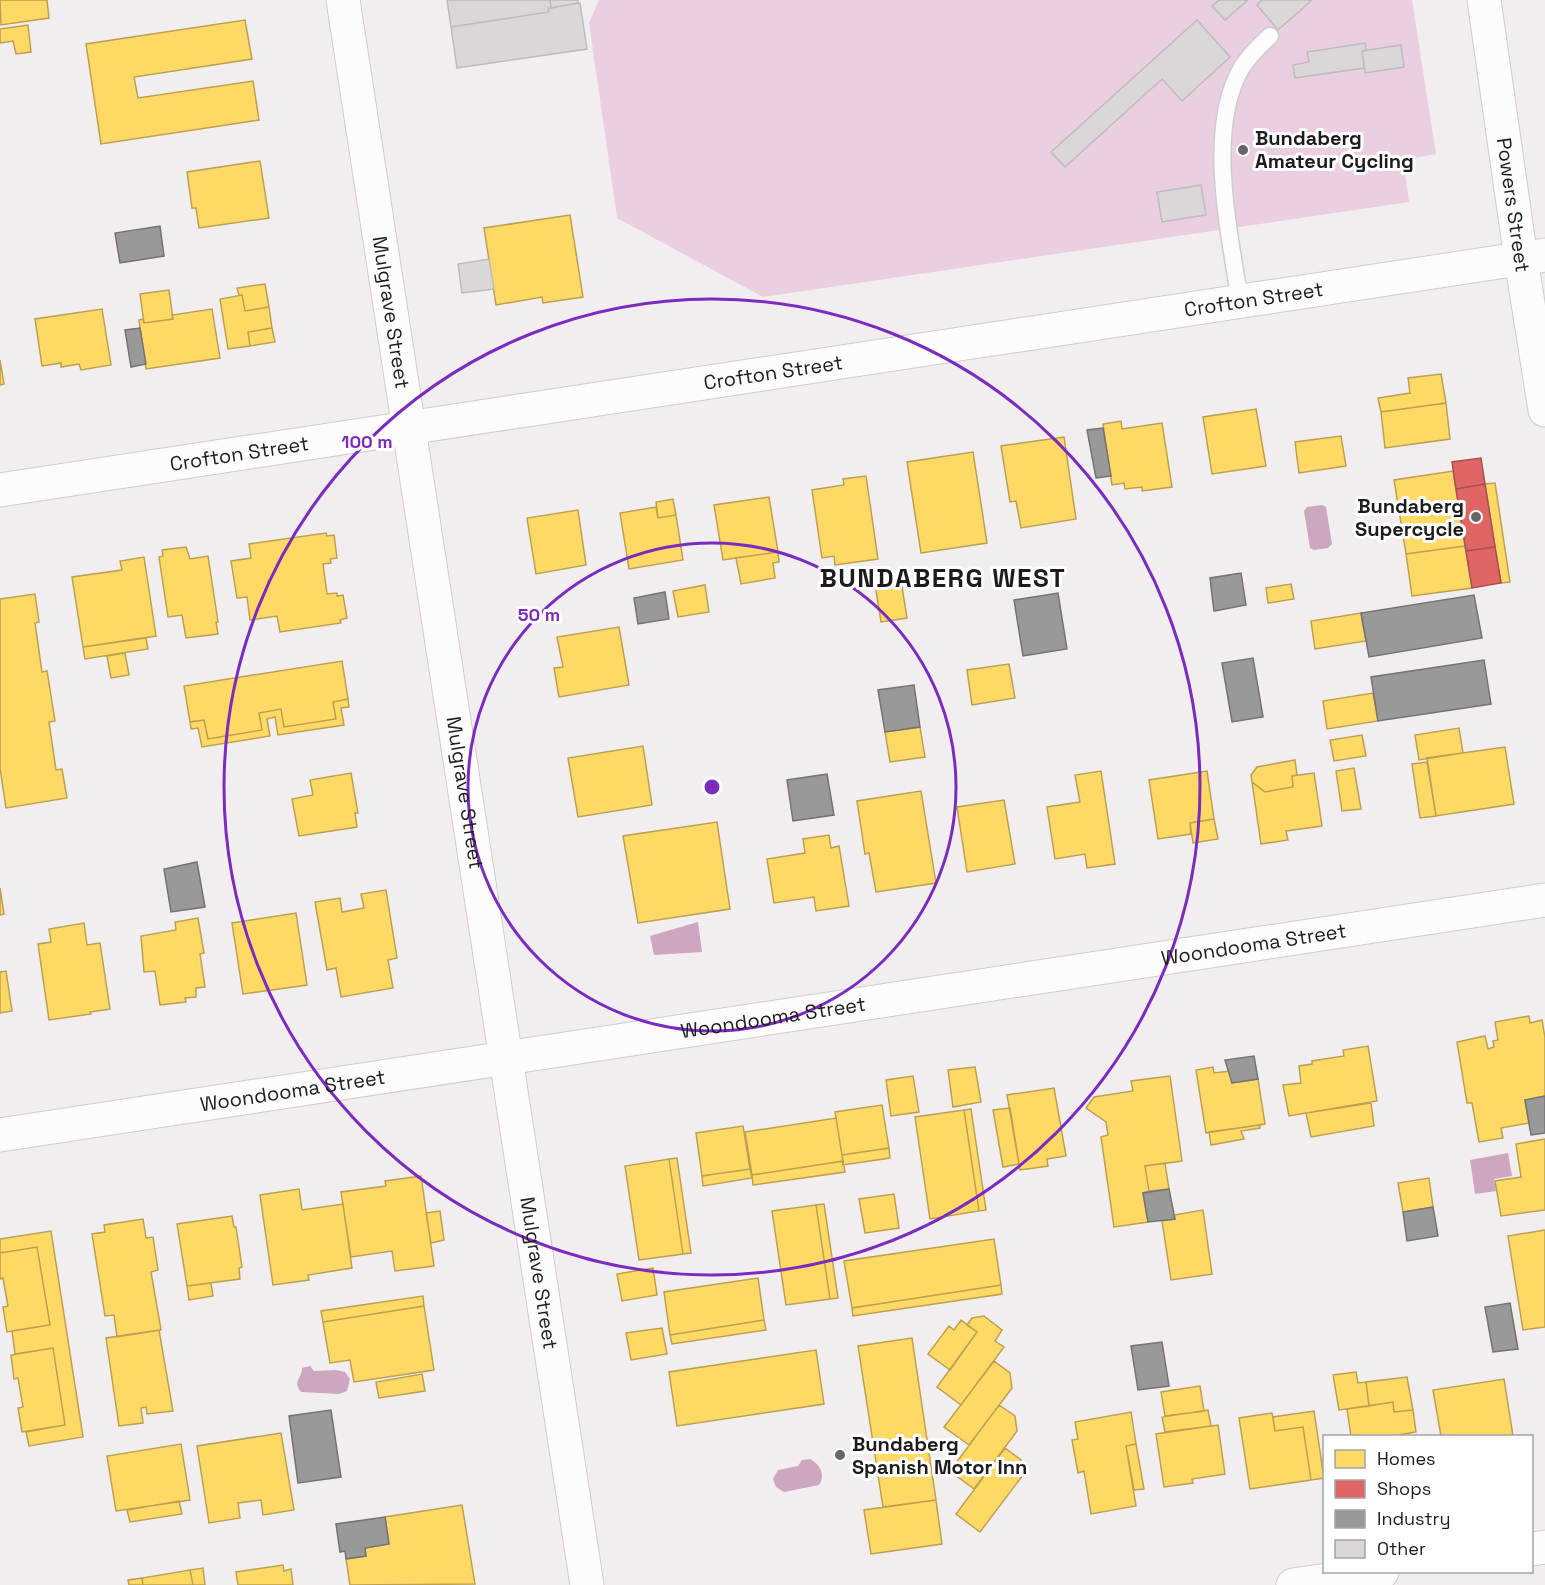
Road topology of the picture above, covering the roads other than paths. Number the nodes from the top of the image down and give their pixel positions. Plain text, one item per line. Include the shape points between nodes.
1 (343, 0) edge
2 (1484, 0) edge
3 (1270, 36) dead end
4 (1533, 257) edge
5 (1240, 302) junction
6 (1545, 410) edge
7 (410, 428) junction
8 (0, 490) edge
9 (1545, 900) edge
10 (507, 1058) junction
11 (0, 1136) edge
12 (1375, 1573) edge
13 (587, 1585) edge
14 (1293, 1585) edge

1 - 7 street, Mulgrave Street
2 - 4 street, Powers Street
3 - 5 lane via 1238,76 1231,93 1222,150 1223,191
4 - 5 street, Crofton Street
4 - 6 street, Powers Street
5 - 7 street, Crofton Street
7 - 8 street, Crofton Street
7 - 10 street, Mulgrave Street
9 - 10 street, Woondooma Street
10 - 11 street, Woondooma Street
10 - 13 street, Mulgrave Street
12 - 14 street

